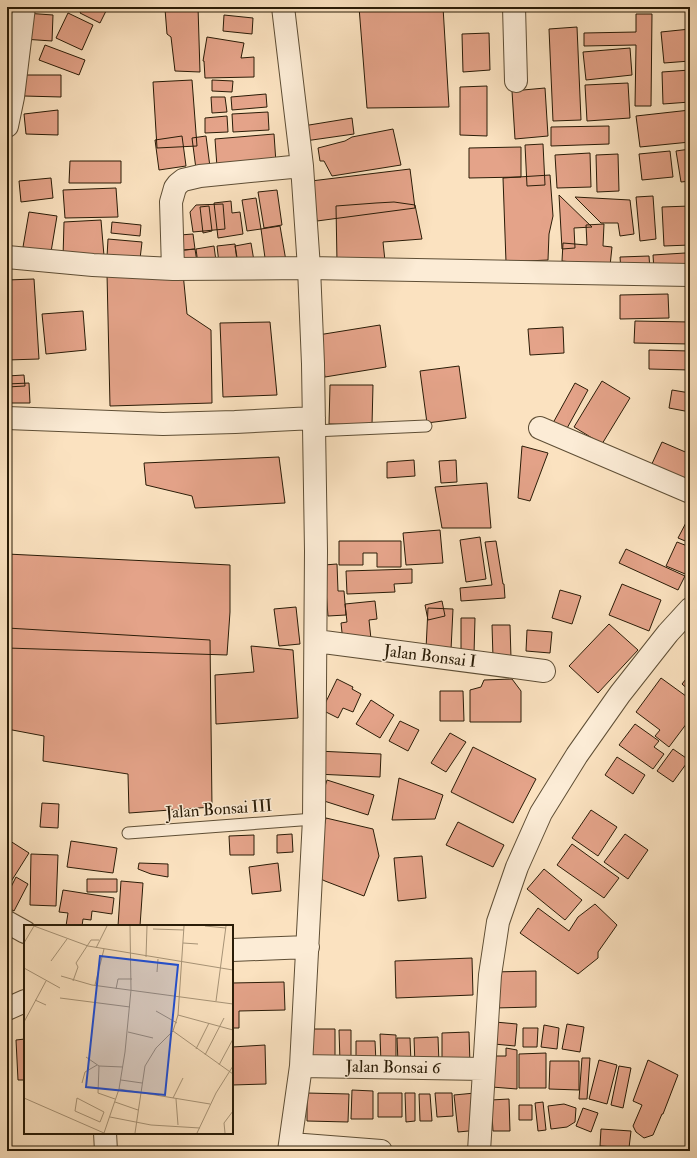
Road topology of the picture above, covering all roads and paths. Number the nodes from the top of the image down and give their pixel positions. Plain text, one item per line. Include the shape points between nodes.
1 (24, 7) edge
2 (283, 7) edge
3 (514, 7) edge
4 (516, 81) dead end
5 (7, 126) edge
6 (302, 166) junction
7 (7, 258) edge
8 (309, 268) junction
9 (174, 269) junction
10 (690, 275) edge
11 (7, 418) edge
12 (314, 424) junction
13 (426, 426) dead end
14 (540, 428) dead end
15 (690, 492) edge
16 (690, 609) edge
17 (316, 641) junction
18 (544, 671) dead end
19 (314, 819) junction
20 (128, 833) dead end
21 (7, 922) edge
22 (24, 931) edge
23 (308, 947) junction
24 (233, 950) edge
25 (24, 1002) edge
26 (7, 1010) edge
27 (301, 1066) junction
28 (484, 1069) junction
29 (105, 1134) edge
30 (290, 1148) edge
31 (106, 1151) edge
32 (381, 1151) edge
33 (479, 1151) edge

1 - 5 street
2 - 6 street
3 - 4 street
6 - 8 street
6 - 9 street via 200,176 183,180 178,184 171,202
7 - 9 street
8 - 9 street
8 - 10 street
8 - 12 street
11 - 12 street via 163,424
12 - 13 lane
12 - 17 street
14 - 15 street
16 - 28 street via 620,694 577,754 541,813 520,860 498,922 490,975
17 - 18 street, Jalan Bonsai I
17 - 19 street
19 - 20 lane, Jalan Bonsai III
19 - 23 street
21 - 22 street
23 - 24 street
23 - 27 street
25 - 26 street
27 - 28 street, Jalan Bonsai 6
27 - 30 street
28 - 33 street
29 - 31 street
30 - 32 street

